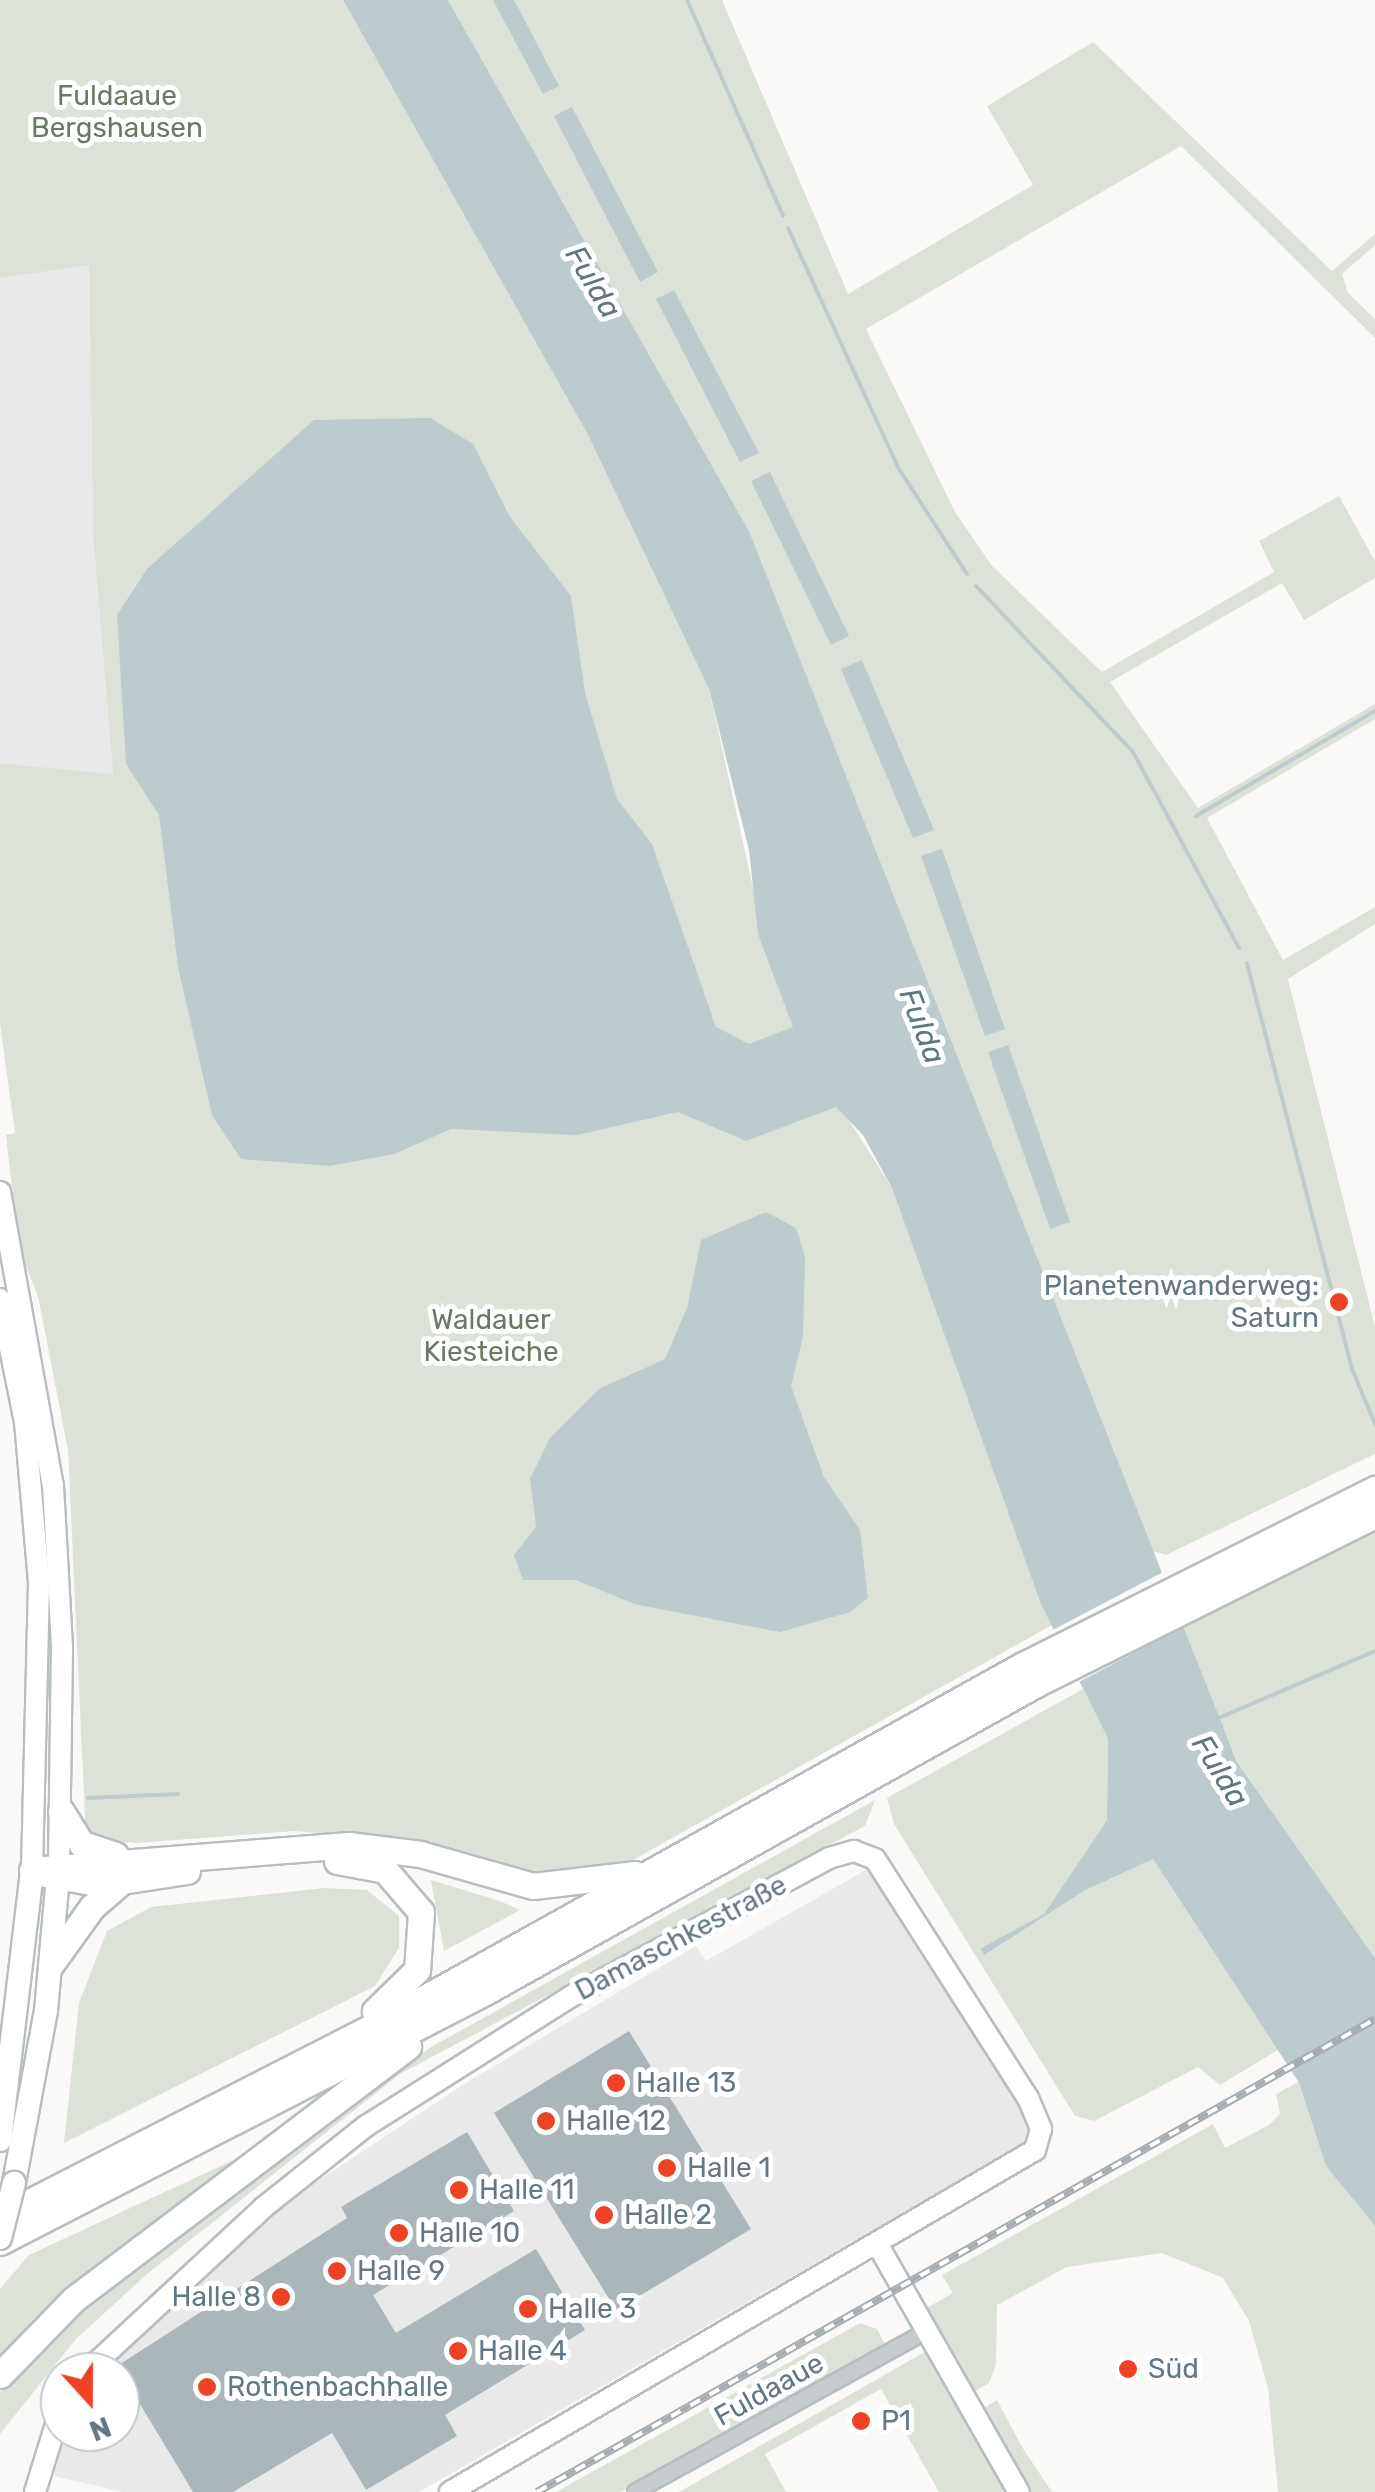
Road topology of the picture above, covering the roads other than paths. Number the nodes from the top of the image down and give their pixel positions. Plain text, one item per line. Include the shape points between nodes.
1 (0, 1192) edge
2 (0, 1272) edge
3 (0, 1299) edge
4 (26, 1313) junction
5 (1375, 1489) edge
6 (1375, 1515) edge
7 (836, 1784) junction
8 (61, 1811) junction
9 (134, 1859) junction
10 (678, 1860) junction
11 (32, 1870) junction
12 (59, 1872) junction
13 (121, 1882) junction
14 (50, 1964) junction
15 (484, 1992) junction
16 (276, 2077) junction
17 (0, 2140) edge
18 (0, 2217) edge
19 (0, 2240) edge
20 (879, 2246) junction
21 (927, 2331) junction
22 (107, 2352) edge
23 (0, 2375) edge
24 (48, 2452) edge
25 (36, 2492) edge
26 (450, 2492) edge
27 (636, 2492) edge
28 (1019, 2492) edge

1 - 4 street
2 - 4 street
3 - 11 street via 26,1422 39,1583
4 - 8 street via 46,1422 60,1579
5 - 7 highway via 1174,1586
6 - 7 highway
7 - 10 highway
7 - 15 highway
8 - 9 highway via 85,1847
8 - 12 street
9 - 10 highway via 360,1846 554,1886
9 - 12 highway
10 - 16 highway
11 - 12 highway
11 - 17 main road
12 - 13 highway
12 - 14 main road
13 - 14 highway via 92,1907
13 - 16 highway via 355,1860 386,1870 410,1890 425,1936 410,1980
14 - 19 main road, bridge
15 - 19 highway
15 - 23 highway via 74,2299
16 - 18 highway
20 - 21 street
20 - 22 street, Damaschkestraße via 1030,2156 1041,2129 890,1878 875,1859 854,1851 572,1996 366,2126 264,2206
20 - 26 street, Damaschkestraße
21 - 27 street, Fuldaaue
21 - 28 street
24 - 25 street

